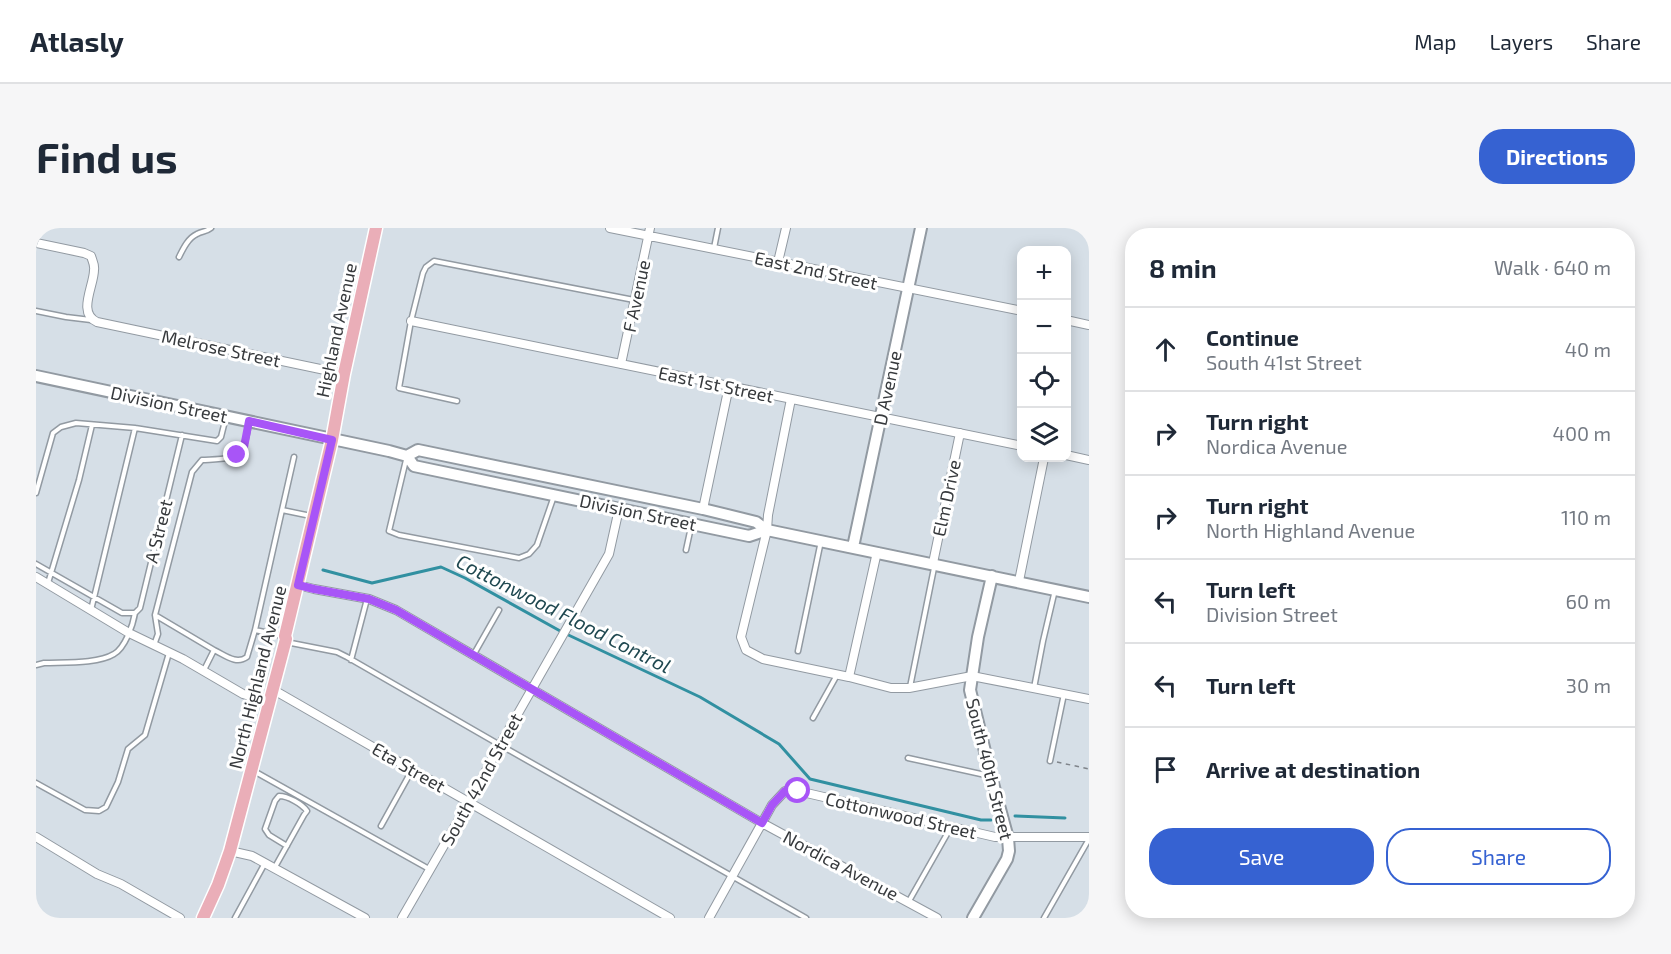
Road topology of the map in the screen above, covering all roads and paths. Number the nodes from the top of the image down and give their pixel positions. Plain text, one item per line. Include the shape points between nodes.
1 (211, 228) edge
2 (376, 228) edge
3 (610, 228) edge
4 (718, 228) edge
5 (786, 228) edge
6 (921, 228) edge
7 (650, 232) edge
8 (36, 243) edge
9 (714, 248) junction
10 (179, 258) dead end
11 (778, 262) junction
12 (909, 289) junction
13 (635, 300) junction
14 (1017, 310) edge
15 (36, 311) edge
16 (95, 321) junction
17 (411, 321) junction
18 (1071, 321) edge
19 (1089, 325) edge
20 (621, 364) junction
21 (344, 374) junction
22 (36, 376) edge
23 (729, 386) junction
24 (791, 399) junction
25 (457, 401) dead end
26 (226, 416) junction
27 (881, 417) junction
28 (249, 421) junction
29 (92, 425) junction
30 (135, 428) junction
31 (960, 433) junction
32 (182, 435) junction
33 (332, 440) junction
34 (1017, 445) edge
35 (407, 456) junction
36 (1071, 456) edge
37 (294, 457) dead end
38 (1089, 460) edge
39 (1043, 462) edge
40 (36, 491) edge
41 (554, 494) junction
42 (619, 509) junction
43 (703, 509) junction
44 (282, 510) junction
45 (314, 516) junction
46 (692, 523) junction
47 (767, 530) junction
48 (821, 541) junction
49 (853, 548) junction
50 (686, 550) dead end
51 (877, 552) junction
52 (36, 564) edge
53 (934, 564) junction
54 (51, 573) junction
55 (992, 576) junction
56 (36, 577) edge
57 (1019, 581) junction
58 (48, 584) junction
59 (298, 585) junction
60 (1055, 590) junction
61 (94, 597) junction
62 (1089, 597) edge
63 (367, 598) junction
64 (91, 610) junction
65 (499, 610) dead end
66 (135, 613) junction
67 (155, 615) junction
68 (255, 630) junction
69 (129, 633) junction
70 (285, 639) junction
71 (154, 645) junction
72 (214, 650) junction
73 (798, 651) dead end
74 (169, 653) junction
75 (474, 655) junction
76 (351, 660) junction
77 (36, 665) edge
78 (203, 670) junction
79 (837, 674) junction
80 (972, 676) junction
81 (849, 677) junction
82 (910, 688) junction
83 (272, 689) junction
84 (532, 689) junction
85 (1034, 689) junction
86 (1064, 694) junction
87 (1089, 699) edge
88 (268, 702) junction
89 (813, 718) dead end
90 (500, 745) junction
91 (908, 758) dead end
92 (1050, 761) joint
93 (413, 769) junction
94 (1089, 769) edge
95 (252, 770) junction
96 (991, 776) junction
97 (36, 783) edge
98 (469, 802) junction
99 (762, 823) junction
100 (381, 826) dead end
101 (951, 827) junction
102 (36, 837) edge
103 (1008, 838) junction
104 (1089, 838) edge
105 (287, 846) junction
106 (230, 851) junction
107 (265, 863) junction
108 (274, 868) junction
109 (430, 869) junction
110 (732, 877) junction
111 (909, 901) junction
112 (180, 918) edge
113 (205, 918) edge
114 (235, 918) edge
115 (365, 918) edge
116 (402, 918) edge
117 (670, 918) edge
118 (709, 918) edge
119 (806, 918) edge
120 (937, 918) edge
121 (974, 918) edge
122 (1044, 918) edge

1 - 10 lane via 187,243
2 - 21 main road, Highland Avenue
3 - 7 street, East 2nd Street
4 - 9 lane
5 - 11 street
6 - 12 main road, D Avenue
7 - 9 street, East 2nd Street
7 - 13 street, F Avenue
8 - 16 street via 91,256 95,268 86,309
9 - 11 street, East 2nd Street
11 - 12 street, East 2nd Street
12 - 14 street, East 2nd Street
12 - 27 main road, D Avenue
13 - 17 lane via 434,261 423,273
13 - 20 street, F Avenue
15 - 16 lane
16 - 21 street, Melrose Street
17 - 20 street, East 1st Street
17 - 25 lane via 399,388
18 - 19 street
20 - 23 street, East 1st Street
21 - 33 main road, Highland Avenue
22 - 26 main road, Division Street
23 - 24 street, East 1st Street
23 - 43 street
24 - 27 street, East 1st Street
24 - 47 street
26 - 28 main road, Division Street
26 - 32 lane via 217,441
27 - 31 street, East 1st Street
27 - 49 main road, D Avenue
28 - 33 main road, Division Street
28 - 67 lane via 241,452 230,458 202,460 192,472
29 - 30 lane
29 - 40 lane via 76,423 53,433
29 - 54 lane
30 - 32 lane
30 - 61 lane
31 - 34 street, East 1st Street
31 - 53 street, Elm Drive
32 - 66 lane, A Street via 140,608
33 - 35 main road, Division Street
33 - 45 main road, North Highland Avenue
35 - 41 main road, Division Street via 414,466
35 - 41 lane via 389,531 399,534 519,558 537,545
35 - 43 main road, Division Street via 418,450
36 - 38 street
37 - 44 lane
39 - 57 street
41 - 42 main road, Division Street
42 - 46 main road, Division Street
42 - 84 street, South 42nd Street via 609,554
43 - 47 main road, Division Street via 756,522
44 - 45 lane
44 - 68 lane
45 - 59 main road, North Highland Avenue
46 - 47 main road, Division Street via 749,536
46 - 50 lane
47 - 48 main road, Division Street
47 - 79 street via 741,637 746,650 762,659
48 - 49 main road, Division Street
48 - 73 lane
49 - 51 main road, Division Street
51 - 53 main road, Division Street
51 - 81 street
52 - 54 lane
53 - 55 main road, Division Street
53 - 82 lane
54 - 58 lane
54 - 61 lane
55 - 57 main road, Division Street
55 - 80 main road, South 40th Street
56 - 58 street
57 - 60 main road, Division Street
58 - 64 street
59 - 63 street, Nordica Avenue
59 - 70 main road, North Highland Avenue
60 - 62 main road, Division Street
60 - 85 lane
61 - 64 lane
61 - 66 lane via 122,613
63 - 75 street, Nordica Avenue via 396,610
63 - 76 lane
64 - 69 street
65 - 75 lane
66 - 69 lane, A Street
67 - 71 lane via 158,634
67 - 72 lane
68 - 70 lane
68 - 72 lane via 244,660 234,660
69 - 71 street
69 - 77 lane via 115,654 98,660
70 - 76 lane via 337,652
70 - 83 main road, North Highland Avenue
71 - 74 street
72 - 78 lane
74 - 78 street
74 - 97 lane via 145,735 128,749 106,807 85,810
75 - 84 street, Nordica Avenue
76 - 90 lane
78 - 88 street via 243,694
79 - 81 street
79 - 89 lane
80 - 82 street
80 - 85 street
80 - 96 main road, South 40th Street via 970,690
81 - 82 street via 891,688
83 - 88 main road, North Highland Avenue
83 - 93 street, Eta Street
84 - 90 street, South 42nd Street
84 - 99 street, Nordica Avenue
85 - 86 street
86 - 87 street
86 - 92 lane
88 - 95 main road, North Highland Avenue
90 - 98 street, South 42nd Street
90 - 110 lane
91 - 96 lane
92 - 94 path
93 - 98 street, Eta Street
93 - 100 lane
95 - 106 main road, North Highland Avenue
95 - 109 lane
96 - 103 main road, South 40th Street
98 - 109 street, South 42nd Street
98 - 117 street, Eta Street
99 - 101 street, Cottonwood Street via 785,791 798,791
99 - 110 street
99 - 111 street, Nordica Avenue
101 - 103 street, Cottonwood Street
101 - 111 lane
102 - 112 street
103 - 104 street, Cottonwood Street
103 - 121 main road, South 40th Street via 1007,859
104 - 122 lane
105 - 105 lane via 307,811 279,796 265,829
105 - 108 lane
106 - 107 street
106 - 113 main road, North Highland Avenue
107 - 108 street
107 - 114 lane
108 - 115 street
109 - 116 street, South 42nd Street
110 - 118 street
110 - 119 lane
111 - 120 street, Nordica Avenue

